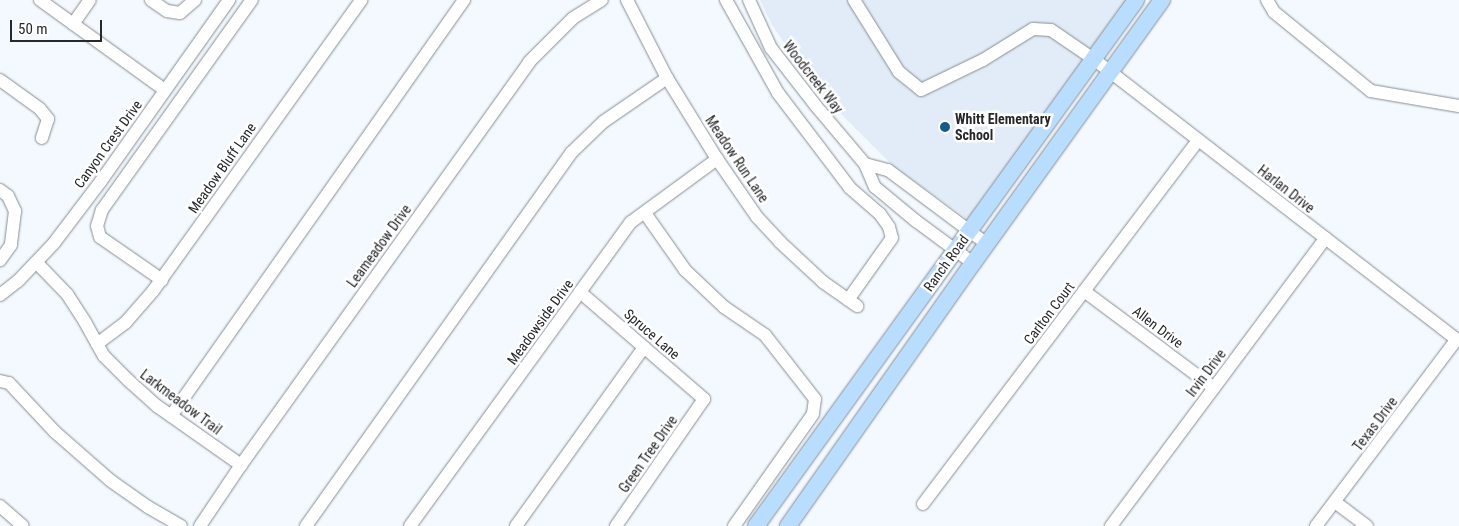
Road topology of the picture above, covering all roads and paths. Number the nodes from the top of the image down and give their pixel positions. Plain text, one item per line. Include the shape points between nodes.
1 (40, 0) edge
2 (90, 0) edge
3 (150, 0) edge
4 (194, 0) edge
5 (229, 0) edge
6 (252, 0) edge
7 (361, 0) edge
8 (464, 0) edge
9 (602, 0) edge
10 (627, 0) edge
11 (726, 0) edge
12 (749, 0) edge
13 (854, 0) edge
14 (1136, 0) edge
15 (1162, 0) edge
16 (1267, 0) edge
17 (73, 24) junction
18 (1095, 60) junction
19 (1111, 72) junction
20 (667, 78) junction
21 (0, 80) edge
22 (165, 90) junction
23 (1459, 106) edge
24 (42, 138) dead end
25 (1198, 140) junction
26 (717, 159) junction
27 (865, 164) junction
28 (0, 190) edge
29 (645, 213) junction
30 (969, 231) junction
31 (1326, 238) junction
32 (987, 244) junction
33 (956, 250) junction
34 (0, 260) edge
35 (36, 262) junction
36 (973, 262) junction
37 (162, 280) junction
38 (1084, 291) junction
39 (580, 292) junction
40 (0, 295) edge
41 (1458, 340) edge
42 (98, 344) junction
43 (644, 347) junction
44 (0, 381) edge
45 (1214, 388) junction
46 (704, 399) joint
47 (171, 416) junction
48 (241, 465) junction
49 (1335, 502) junction
50 (924, 504) dead end
51 (0, 506) edge
52 (618, 525) edge
53 (23, 526) edge
54 (181, 526) edge
55 (200, 526) edge
56 (306, 526) edge
57 (410, 526) edge
58 (516, 526) edge
59 (734, 526) edge
60 (756, 526) edge
61 (788, 526) edge
62 (1111, 526) edge
63 (1316, 526) edge
64 (1367, 526) edge

1 - 17 street
2 - 17 street
3 - 4 street via 167,12 180,13
5 - 22 street, Canyon Crest Drive
6 - 37 street via 102,210 97,226 100,237
7 - 37 street, Meadow Bluff Lane
8 - 47 street
9 - 48 street, Leameadow Drive via 573,18 529,62
10 - 20 street, Meadow Run Lane
11 - 26 street, Meadow Run Lane via 778,93 850,188 880,214 889,227 892,238 853,303 823,282 780,242 757,217
12 - 27 street, Woodcreek Way via 771,48
13 - 18 street, Harlan Drive via 899,72 921,90 983,60 1032,29 1051,30
14 - 18 main road, Ranch Road
15 - 19 main road, Ranch Road
16 - 23 street via 1274,12 1371,91
17 - 22 street
18 - 19 street, Harlan Drive
18 - 30 main road, Ranch Road
19 - 25 street, Harlan Drive
19 - 32 main road, Ranch Road
20 - 26 street, Meadow Run Lane
20 - 56 street via 603,122 572,153
21 - 24 street via 40,109 48,119
22 - 35 street, Canyon Crest Drive via 101,181
25 - 31 street, Harlan Drive
25 - 38 street, Carlton Court
26 - 29 street, Meadowside Drive
27 - 30 street via 888,170
27 - 33 street, Woodcreek Way via 875,187
28 - 34 street via 8,196 15,211 12,245
29 - 39 street, Meadowside Drive via 631,222
29 - 59 street via 685,270 724,307 765,335 816,399 813,414
30 - 32 street
30 - 33 main road, Ranch Road
31 - 41 street, Harlan Drive
31 - 45 street, Irvin Drive
32 - 36 main road, Ranch Road
33 - 36 street, Woodcreek Way
33 - 60 main road, Ranch Road
35 - 40 street, Canyon Crest Drive
35 - 42 street, Larkmeadow Trail via 66,294
36 - 61 main road, Ranch Road
37 - 42 street, Meadow Bluff Lane via 126,322
38 - 45 street, Allen Drive
38 - 50 street, Carlton Court
39 - 43 street, Spruce Lane
39 - 57 street, Meadowside Drive
41 - 49 street, Texas Drive
42 - 47 street, Larkmeadow Trail via 104,356 128,380
43 - 46 street, Spruce Lane
43 - 58 street
44 - 54 street via 9,383 75,451 111,481
45 - 62 street, Irvin Drive
46 - 52 street, Green Tree Drive
47 - 48 street, Larkmeadow Trail
48 - 55 street, Leameadow Drive
49 - 63 street, Texas Drive
49 - 64 street
51 - 53 street

